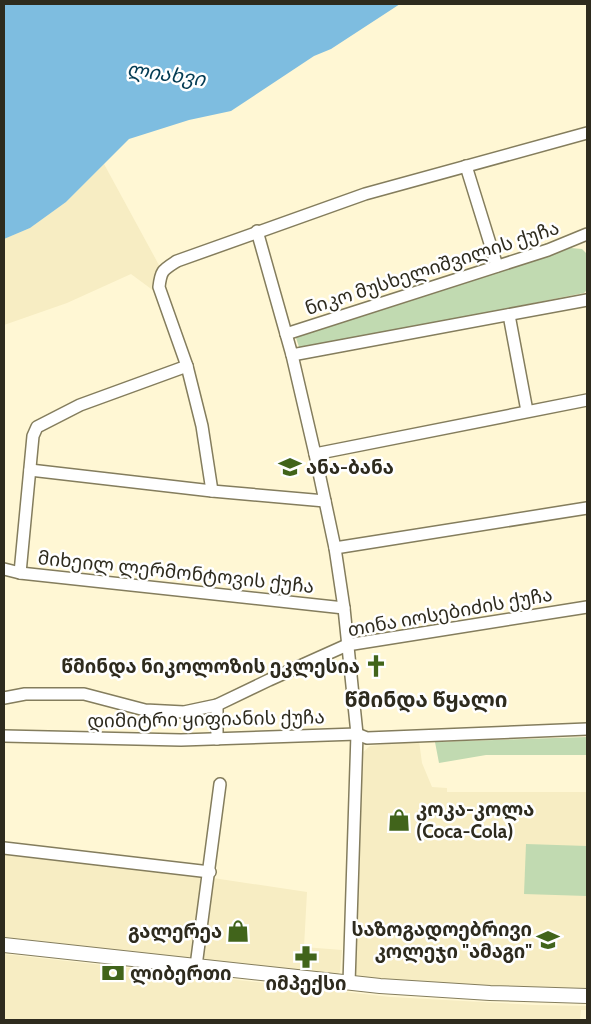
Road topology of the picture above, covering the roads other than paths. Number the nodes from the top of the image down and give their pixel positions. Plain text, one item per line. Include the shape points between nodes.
1 (587, 133) edge
2 (466, 166) junction
3 (257, 231) junction
4 (587, 234) edge
5 (497, 266) junction
6 (587, 300) edge
7 (509, 314) junction
8 (286, 334) junction
9 (292, 355) junction
10 (186, 366) junction
11 (587, 400) edge
12 (527, 411) junction
13 (315, 454) junction
14 (30, 470) junction
15 (212, 491) junction
16 (325, 501) junction
17 (587, 508) edge
18 (335, 548) junction
19 (4, 569) edge
20 (20, 573) junction
21 (587, 607) edge
22 (344, 608) junction
23 (347, 645) junction
24 (4, 698) edge
25 (217, 706) junction
26 (587, 729) edge
27 (357, 734) junction
28 (4, 736) edge
29 (217, 739) junction
30 (220, 784) dead end
31 (4, 848) edge
32 (210, 872) junction
33 (4, 945) edge
34 (196, 966) junction
35 (349, 983) junction
36 (587, 996) edge

1 - 2 street
2 - 3 street via 365,194
2 - 5 street
3 - 8 street
3 - 10 street via 177,261 160,274 159,287
4 - 5 street, ნიკო მუსხელიშვილის ქუჩა
5 - 8 street, ნიკო მუსხელიშვილის ქუჩა
6 - 7 street
7 - 9 street
7 - 12 street
8 - 9 street
9 - 13 street
10 - 14 street via 80,405 36,427
10 - 15 street via 202,426
11 - 12 street
12 - 13 street
13 - 16 street
14 - 15 street
14 - 20 street
15 - 16 street
16 - 18 street
17 - 18 street
18 - 22 street
19 - 20 street, მიხეილ ლერმონტოვის ქუჩა
20 - 22 street, მიხეილ ლერმონტოვის ქუჩა
21 - 23 street, თინა იოსებიძის ქუჩა
22 - 23 street
23 - 25 street, თინა იოსებიძის ქუჩა
23 - 27 street
24 - 25 street, თინა იოსებიძის ქუჩა via 25,694 84,694 145,710 184,712
25 - 29 street
26 - 27 street, დიმიტრი ყიფიანის ქუჩა via 367,738
27 - 29 street, დიმიტრი ყიფიანის ქუჩა
27 - 35 street
28 - 29 street, დიმიტრი ყიფიანის ქუჩა
30 - 32 street
31 - 32 street
32 - 34 street
33 - 34 main road
34 - 35 main road
35 - 36 main road

